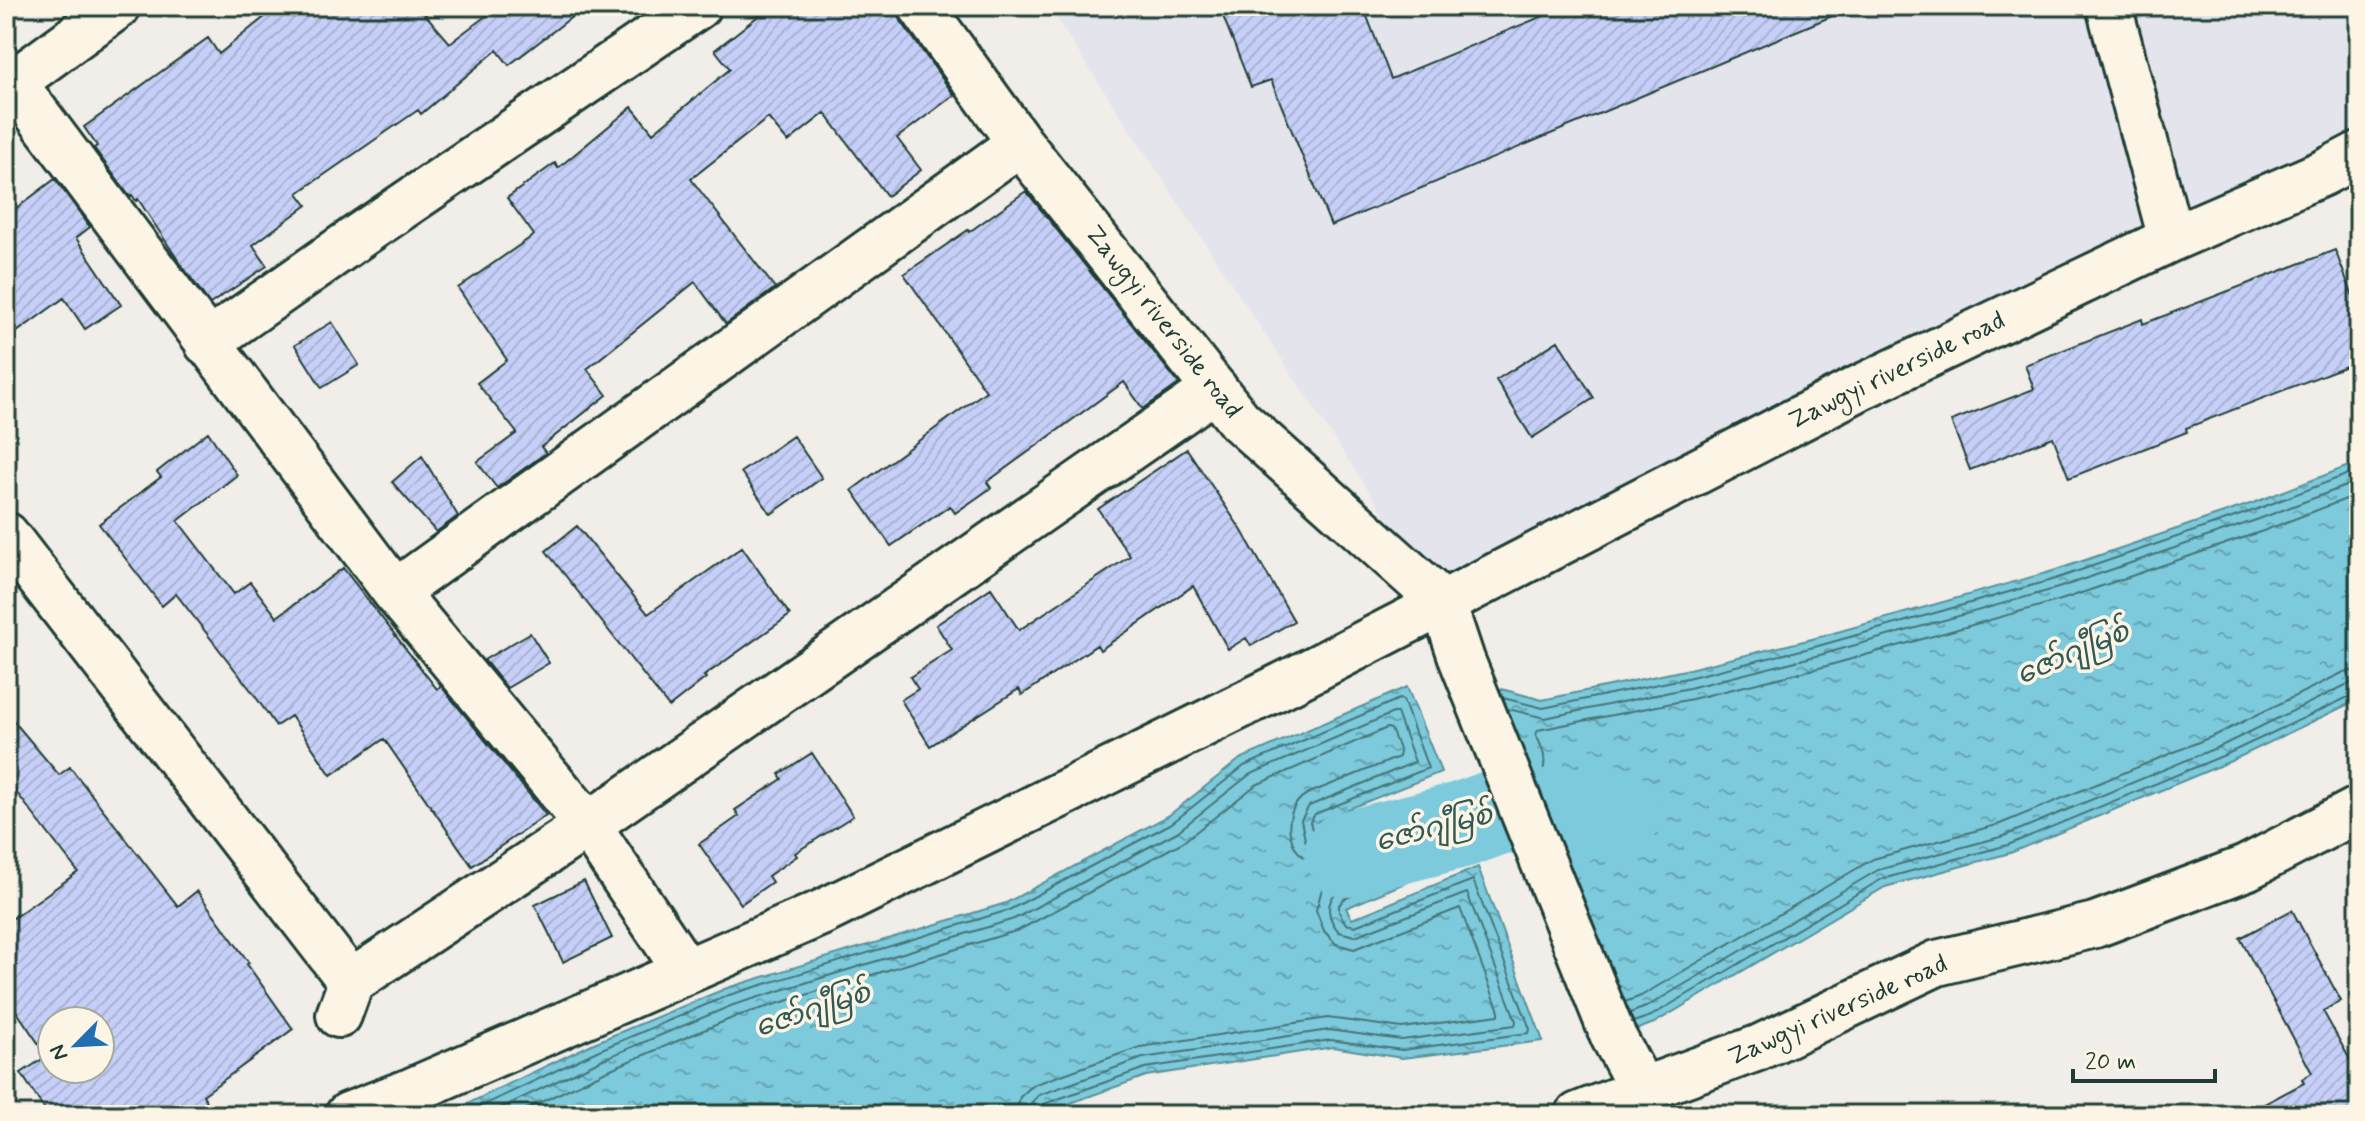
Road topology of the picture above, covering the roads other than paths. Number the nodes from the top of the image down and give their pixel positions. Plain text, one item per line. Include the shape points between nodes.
1 (118, 6) edge
2 (698, 6) edge
3 (921, 6) edge
4 (2109, 6) edge
5 (10, 86) edge
6 (1020, 143) junction
7 (2359, 154) edge
8 (2171, 239) junction
9 (207, 343) junction
10 (1215, 389) junction
11 (6, 535) edge
12 (395, 592) junction
13 (1443, 603) junction
14 (2359, 809) edge
15 (588, 825) junction
16 (685, 970) junction
17 (1642, 1090) junction
18 (348, 1115) edge
19 (1578, 1115) edge

1 - 5 street
2 - 9 street
3 - 6 street, Zawgyi riverside road
4 - 8 street
5 - 9 street
6 - 10 street, Zawgyi riverside road
6 - 12 street
7 - 8 street, Zawgyi riverside road
8 - 13 street, Zawgyi riverside road via 1857,389
9 - 12 street
10 - 13 street, Zawgyi riverside road via 1239,420
10 - 15 street
11 - 15 street via 345,999
12 - 15 street
13 - 16 street via 823,912
13 - 17 street, Zawgyi riverside road via 1613,1036
14 - 17 street, Zawgyi riverside road via 2246,868 2095,925 1937,963 1758,1048
15 - 16 street
16 - 18 street
17 - 19 street, Zawgyi riverside road

